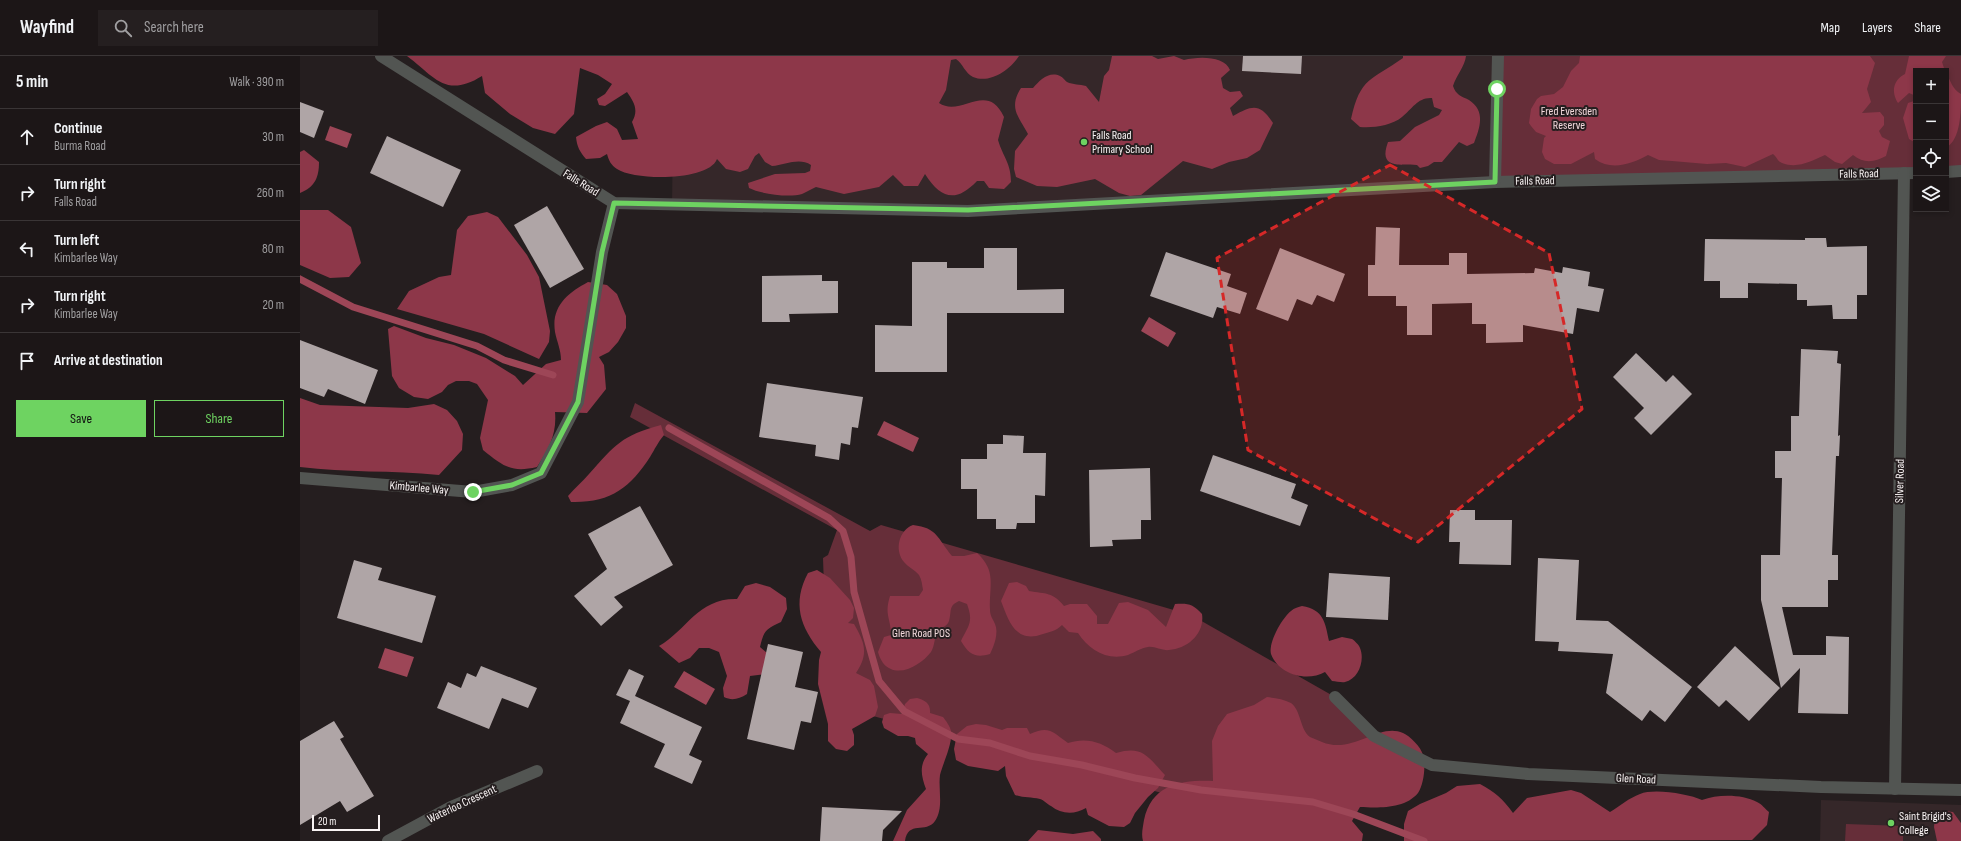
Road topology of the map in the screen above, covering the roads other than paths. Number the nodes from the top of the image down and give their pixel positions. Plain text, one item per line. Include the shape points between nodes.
1 (381, 56) edge
2 (1498, 56) edge
3 (1961, 171) edge
4 (1949, 172) edge
5 (1910, 173) edge
6 (1495, 182) junction
7 (614, 203) junction
8 (300, 478) edge
9 (1335, 697) dead end
10 (537, 771) dead end
11 (1895, 789) junction
12 (1961, 790) edge
13 (388, 841) edge

1 - 7 street, Falls Road
2 - 6 street
3 - 4 street
5 - 6 street, Falls Road
5 - 11 street, Silver Road
6 - 7 street, Falls Road via 968,210
7 - 8 street, Kimbarlee Way via 602,252 578,402 541,473 512,485 473,492
9 - 11 street, Glen Road via 1374,736 1432,765 1528,774
10 - 13 street, Waterloo Crescent via 451,807
11 - 12 street, Glen Road

